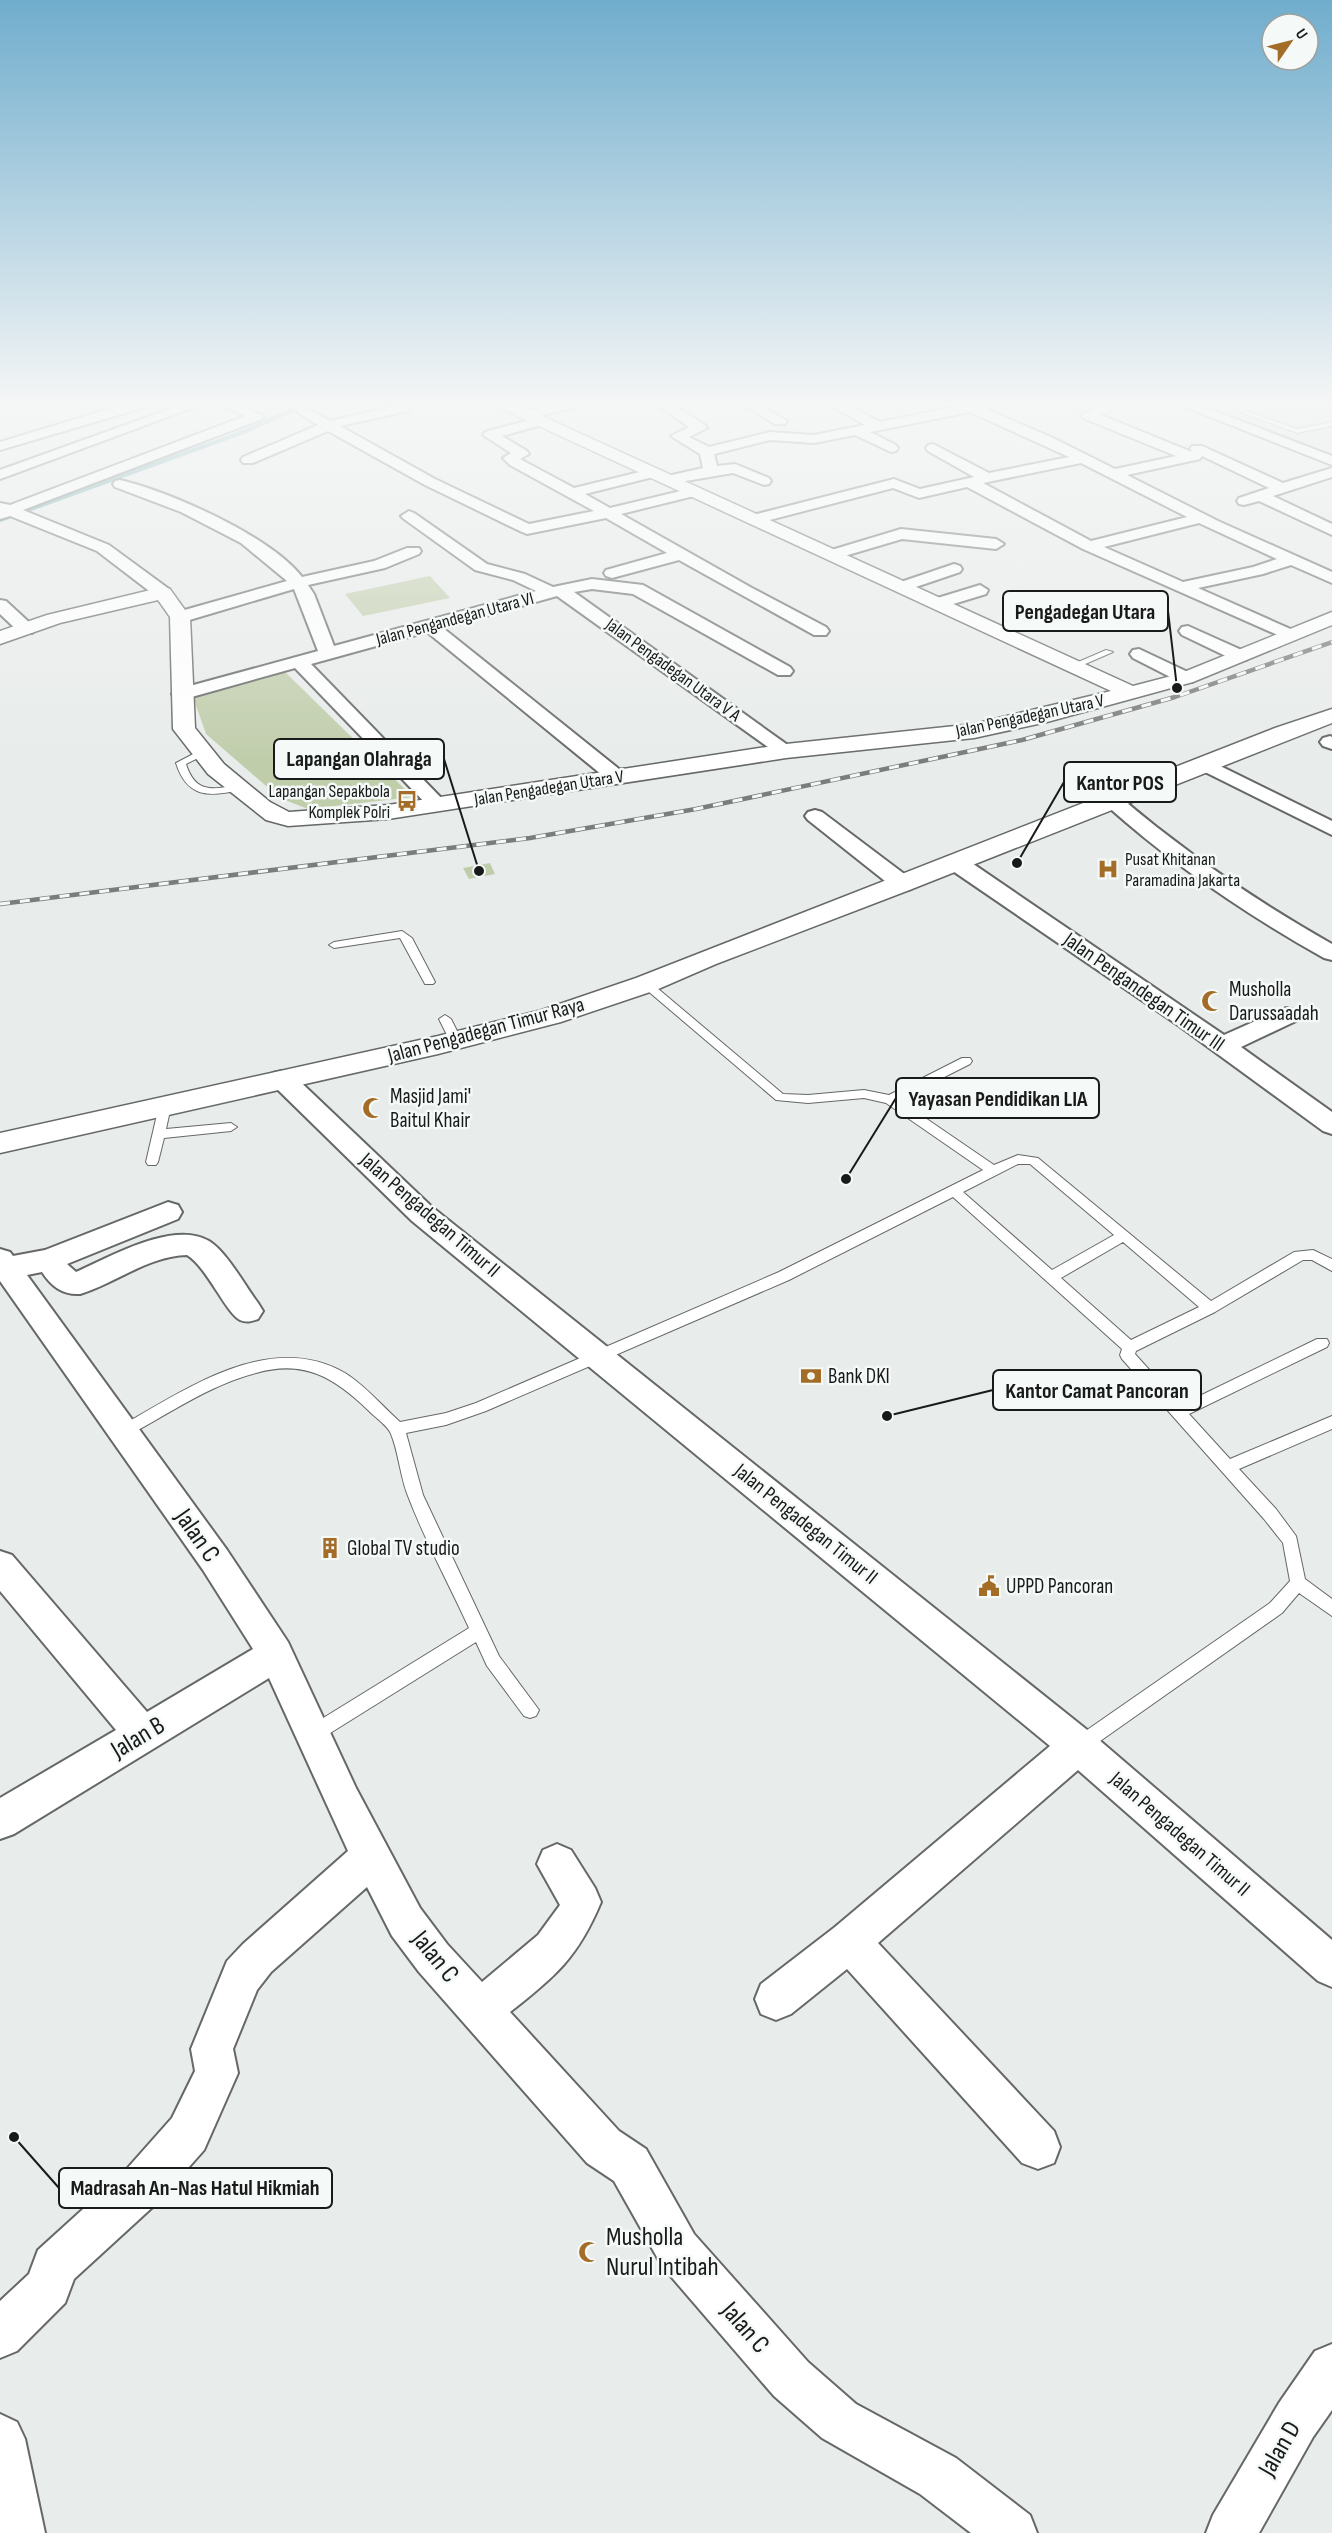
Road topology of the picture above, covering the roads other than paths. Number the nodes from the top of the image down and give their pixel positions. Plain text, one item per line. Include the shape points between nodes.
1 (40, 523) edge
2 (213, 523) edge
3 (419, 523) edge
4 (515, 523) edge
5 (556, 523) edge
6 (625, 523) edge
7 (762, 523) edge
8 (1046, 523) edge
9 (1181, 523) edge
10 (1213, 523) edge
11 (1318, 523) edge
12 (1332, 530) edge
13 (996, 544) dead end
14 (1089, 546) junction
15 (413, 551) dead end
16 (680, 555) junction
17 (831, 555) junction
18 (1291, 560) junction
19 (954, 568) dead end
20 (612, 573) dead end
21 (1332, 578) edge
22 (297, 582) junction
23 (901, 587) junction
24 (1182, 587) junction
25 (980, 590) dead end
26 (555, 591) junction
27 (163, 593) junction
28 (0, 604) edge
29 (937, 604) junction
30 (180, 617) junction
31 (1332, 618) edge
32 (430, 626) junction
33 (26, 629) junction
34 (820, 631) dead end
35 (1188, 631) dead end
36 (1289, 635) junction
37 (0, 638) edge
38 (1109, 652) dead end
39 (328, 653) junction
40 (1139, 654) dead end
41 (1240, 656) junction
42 (298, 662) junction
43 (1073, 666) junction
44 (784, 671) dead end
45 (1186, 678) junction
46 (1132, 693) junction
47 (181, 694) junction
48 (1332, 716) edge
49 (786, 751) junction
50 (1204, 764) junction
51 (636, 774) junction
52 (1113, 801) junction
53 (438, 805) junction
54 (815, 816) dead end
55 (1332, 829) edge
56 (955, 862) junction
57 (903, 884) junction
58 (334, 945) dead end
59 (1332, 953) edge
60 (429, 982) dead end
61 (646, 984) junction
62 (1287, 1016) dead end
63 (1222, 1046) junction
64 (966, 1061) dead end
65 (282, 1079) junction
66 (890, 1100) junction
67 (165, 1106) junction
68 (1332, 1125) edge
69 (231, 1127) dead end
70 (158, 1134) junction
71 (0, 1143) edge
72 (152, 1162) dead end
73 (993, 1171) junction
74 (952, 1190) junction
75 (168, 1212) dead end
76 (1123, 1236) junction
77 (49, 1260) junction
78 (2, 1264) edge
79 (1332, 1266) edge
80 (1052, 1277) junction
81 (1210, 1308) junction
82 (248, 1311) dead end
83 (1322, 1344) dead end
84 (1130, 1347) junction
85 (597, 1356) junction
86 (1178, 1413) junction
87 (1332, 1422) edge
88 (397, 1429) junction
89 (124, 1431) junction
90 (1227, 1467) junction
91 (0, 1566) edge
92 (1298, 1582) junction
93 (1332, 1609) edge
94 (478, 1632) junction
95 (276, 1654) junction
96 (530, 1710) dead end
97 (312, 1735) junction
98 (143, 1736) junction
99 (1078, 1746) junction
100 (0, 1820) edge
101 (372, 1856) junction
102 (557, 1864) dead end
103 (849, 1941) junction
104 (1332, 1967) edge
105 (776, 1999) dead end
106 (480, 2010) junction
107 (1038, 2146) dead end
108 (0, 2334) edge
109 (1332, 2368) edge
110 (0, 2439) edge
111 (20, 2533) edge
112 (1012, 2533) edge
113 (1231, 2533) edge

1 - 27 street via 103,548
2 - 22 street via 248,540
3 - 26 street, Jalan Pengadegan Utara V A via 480,567
4 - 5 street via 527,529
6 - 16 street
7 - 17 street
8 - 14 street
9 - 14 street
10 - 18 street
11 - 12 street
13 - 17 street via 901,534
14 - 24 street
15 - 22 street via 370,567
16 - 20 street
16 - 34 street
17 - 23 street
18 - 21 street
18 - 24 street via 1257,572
19 - 23 street
22 - 30 street
22 - 39 street via 306,594
23 - 29 street
24 - 36 street
25 - 29 street
26 - 32 street, Jalan Pengandegan Utara VI
26 - 44 street, Jalan Pengandegan Utara VI via 592,584 637,589
26 - 49 street, Jalan Pengadegan Utara V A
27 - 30 street
27 - 33 street
28 - 33 street
29 - 43 street
30 - 47 street, Jalan Pengadegan Utara V
31 - 36 street, Jalan Pengadegan Utara V
32 - 39 street, Jalan Pengandegan Utara VI
32 - 51 street via 614,775
33 - 37 street
35 - 41 street
36 - 41 street, Jalan Pengadegan Utara V
38 - 43 lane
39 - 42 street, Jalan Pengandegan Utara VI
40 - 45 street
41 - 45 street, Jalan Pengadegan Utara V
42 - 47 street, Jalan Pengandegan Utara VI
42 - 53 street
43 - 46 street
45 - 46 street, Jalan Pengadegan Utara V
46 - 49 street, Jalan Pengadegan Utara V via 974,730
47 - 53 street, Jalan Pengadegan Utara V via 184,729 201,753 237,788 274,815 288,819
48 - 50 street, Jalan Pengadegan Timur Raya
49 - 51 street, Jalan Pengadegan Utara V
50 - 52 street, Jalan Pengadegan Timur Raya
50 - 55 street
51 - 53 street, Jalan Pengadegan Utara V
52 - 56 street, Jalan Pengadegan Timur Raya
52 - 59 street via 1159,841 1232,894
54 - 57 street
56 - 57 street, Jalan Pengadegan Timur Raya
56 - 63 street, Jalan Pengandegan Timur III
57 - 61 street, Jalan Pengadegan Timur Raya
58 - 60 lane via 402,934 408,938
61 - 65 street, Jalan Pengadegan Timur Raya via 551,1016 450,1030
61 - 66 lane via 780,1097 794,1101 868,1094
62 - 63 street
63 - 68 street, Jalan Pengandegan Timur III
64 - 66 lane
65 - 67 street, Jalan Pengadegan Timur Raya
65 - 85 street, Jalan Pengadegan Timur II via 422,1214
66 - 73 lane
67 - 70 lane
67 - 71 street, Jalan Pengadegan Timur Raya
69 - 70 lane
70 - 72 lane
73 - 74 lane
73 - 76 lane via 1017,1158 1034,1161
74 - 80 lane
74 - 85 lane via 784,1276
75 - 77 street
76 - 80 lane
76 - 81 lane
77 - 78 street
77 - 82 street via 71,1285 164,1246 182,1243 198,1247
78 - 89 street, Jalan C
79 - 81 lane via 1308,1253 1299,1256
80 - 84 lane
81 - 84 lane
83 - 86 lane
84 - 86 lane via 1127,1355 1134,1365
85 - 88 lane via 481,1407
85 - 99 street, Jalan Pengadegan Timur II
86 - 90 lane
87 - 90 lane
88 - 89 lane via 338,1376 300,1361 280,1361 249,1367
88 - 94 lane via 415,1495
89 - 95 street, Jalan C
90 - 92 lane via 1290,1541
91 - 98 street
92 - 93 lane
92 - 99 lane via 1276,1608
94 - 96 lane via 493,1661
94 - 97 lane
95 - 97 street, Jalan C
95 - 98 street, Jalan B
97 - 101 street, Jalan C
98 - 100 street, Jalan B
99 - 103 street
99 - 104 street, Jalan Pengadegan Timur II
101 - 106 street, Jalan C via 406,1922
101 - 108 street via 257,1958 242,1976 212,2049 217,2073 188,2134 141,2187 54,2266 49,2287
102 - 106 street via 581,1902 576,1916 551,1950
103 - 105 street
103 - 107 street
106 - 112 street, Jalan C via 603,2146 630,2165 678,2250 791,2379 839,2421 938,2476
109 - 113 street, Jalan D via 1296,2420
110 - 111 street

